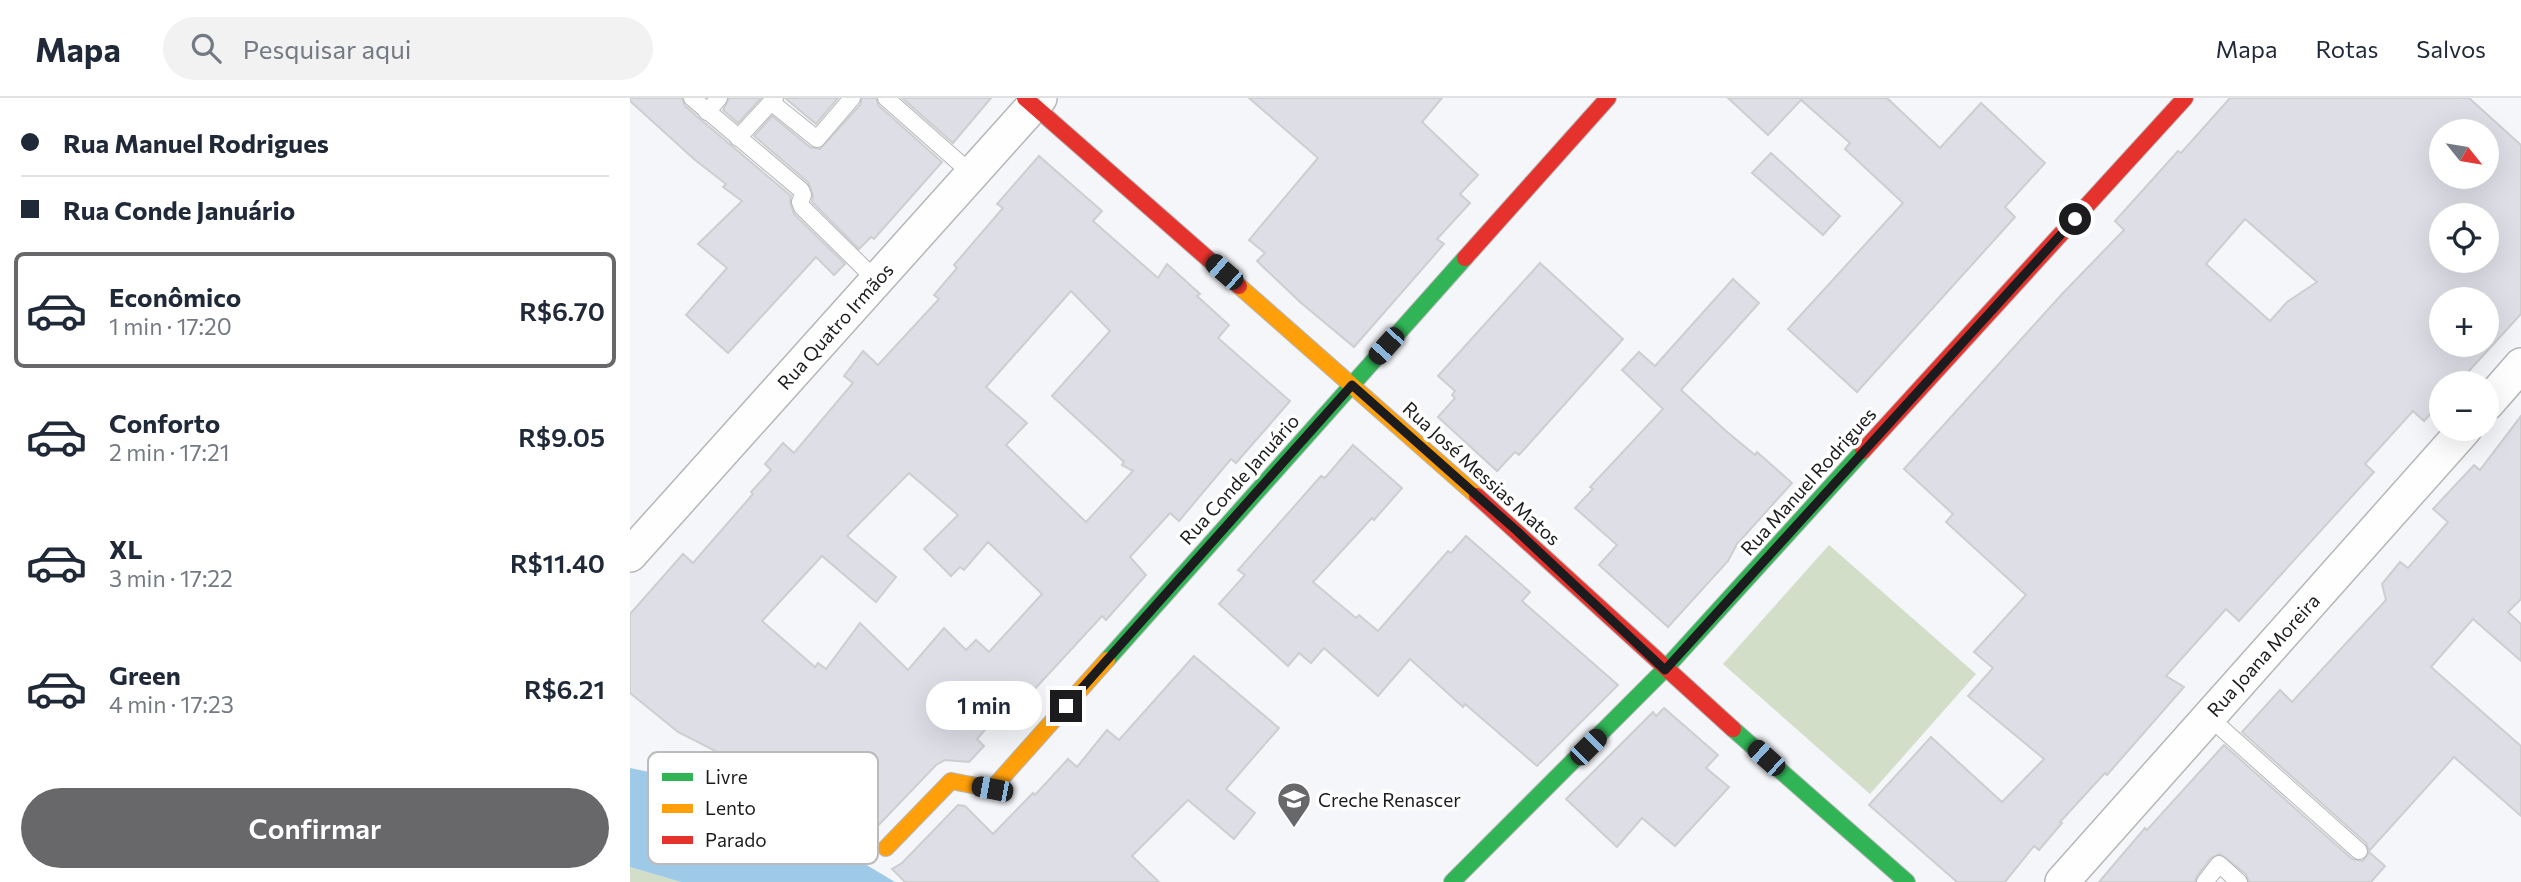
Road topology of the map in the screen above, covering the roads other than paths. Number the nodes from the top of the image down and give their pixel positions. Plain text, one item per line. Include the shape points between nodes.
1 (692, 98) edge
2 (719, 98) edge
3 (852, 98) edge
4 (886, 98) edge
5 (1608, 98) edge
6 (2185, 98) edge
7 (773, 100) edge
8 (1033, 101) edge
9 (706, 112) junction
10 (738, 138) junction
11 (972, 174) junction
12 (876, 280) junction
13 (2521, 365) edge
14 (1352, 385) junction
15 (2499, 390) edge
16 (2454, 441) edge
17 (630, 555) edge
18 (1665, 670) junction
19 (2209, 717) junction
20 (886, 848) dead end
21 (2359, 852) dead end
22 (1452, 882) edge
23 (1908, 882) edge
24 (2062, 882) edge
25 (2205, 882) edge
26 (2239, 882) edge

1 - 9 lane
2 - 9 lane
3 - 7 lane via 817,139
4 - 11 lane
5 - 14 street, Rua Conde Januário
6 - 18 street, Rua Manuel Rodrigues
7 - 10 lane
8 - 11 street, Rua Quatro Irmãos
8 - 14 street, Rua José Messias Matos
9 - 10 lane
10 - 12 lane via 801,190 802,207
11 - 12 street, Rua Quatro Irmãos
12 - 17 street, Rua Quatro Irmãos
13 - 15 street
14 - 18 street, Rua José Messias Matos
14 - 20 street, Rua Conde Januário via 992,789 951,781
16 - 19 street, Rua Joana Moreira
18 - 22 street, Rua Manuel Rodrigues
18 - 23 street, Rua José Messias Matos
19 - 21 lane
19 - 24 street, Rua Joana Moreira
25 - 26 lane via 2219,864

